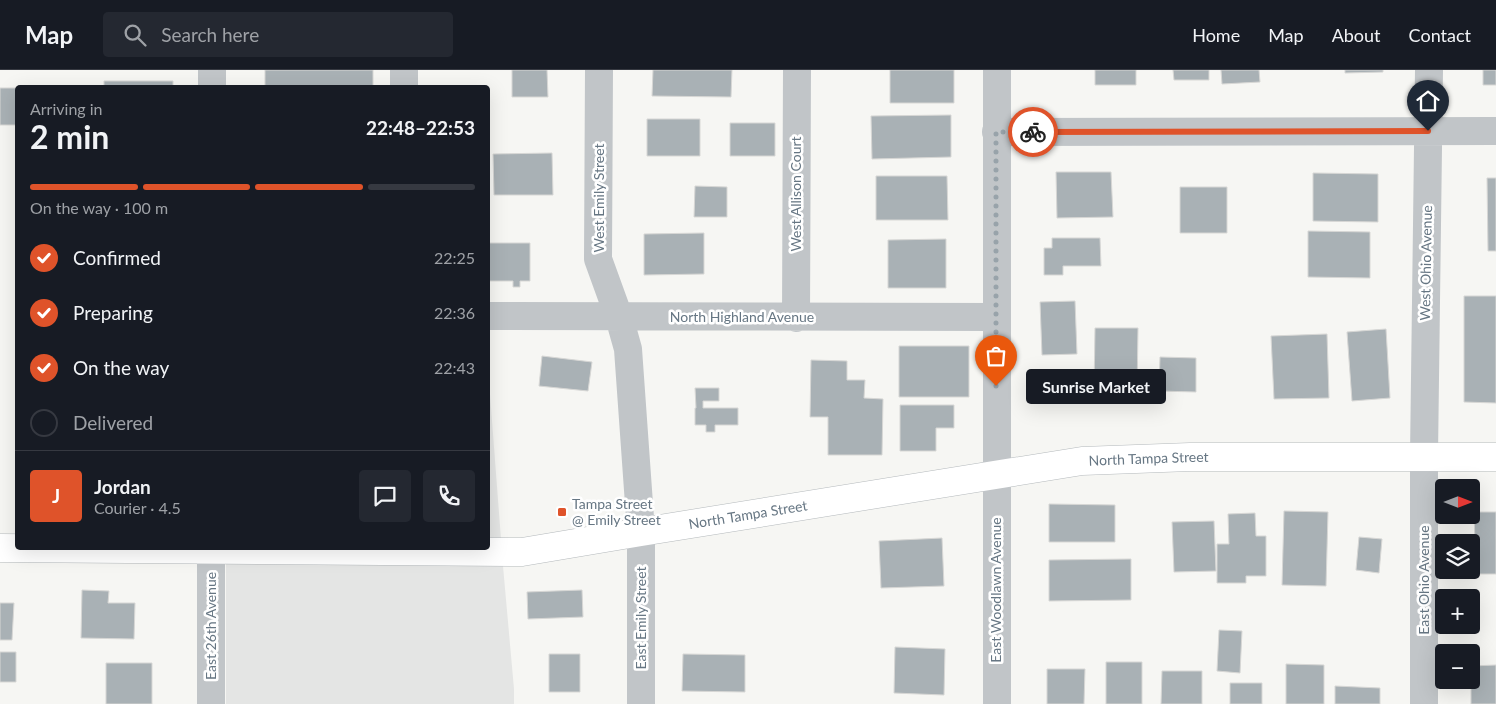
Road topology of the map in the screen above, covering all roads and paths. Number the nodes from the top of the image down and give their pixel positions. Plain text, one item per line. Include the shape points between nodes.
1 (212, 70) edge
2 (404, 70) edge
3 (600, 70) edge
4 (797, 70) edge
5 (997, 70) edge
6 (1429, 70) edge
7 (212, 85) edge
8 (404, 85) edge
9 (1428, 131) junction
10 (1496, 131) edge
11 (996, 132) junction
12 (490, 316) edge
13 (619, 317) junction
14 (997, 317) junction
15 (796, 318) junction
16 (1424, 456) junction
17 (1496, 456) edge
18 (996, 476) junction
19 (641, 532) junction
20 (0, 548) edge
21 (15, 548) edge
22 (211, 550) edge
23 (366, 550) edge
24 (211, 704) edge
25 (640, 704) edge
26 (997, 704) edge
27 (1424, 704) edge

1 - 7 street
2 - 8 street
3 - 13 street, West Emily Street via 598,259
4 - 15 street, West Allison Court
5 - 11 street, East Woodlawn Avenue
6 - 9 street, West Ohio Avenue
9 - 10 street
9 - 11 street
9 - 16 street, West Ohio Avenue
11 - 14 street, East Woodlawn Avenue
12 - 13 street, North Highland Avenue
13 - 15 street, North Highland Avenue
13 - 19 street, West Emily Street via 628,349
14 - 15 street, North Highland Avenue
14 - 18 street, East Woodlawn Avenue
16 - 17 main road, North Tampa Street
16 - 18 main road, North Tampa Street via 1190,457 1092,461
16 - 27 street, East Ohio Avenue
18 - 19 main road, North Tampa Street
18 - 26 street, East Woodlawn Avenue
19 - 23 main road, North Tampa Street via 522,552
19 - 25 street, East Emily Street
20 - 21 main road, North Tampa Street
22 - 24 street, East 26th Avenue

